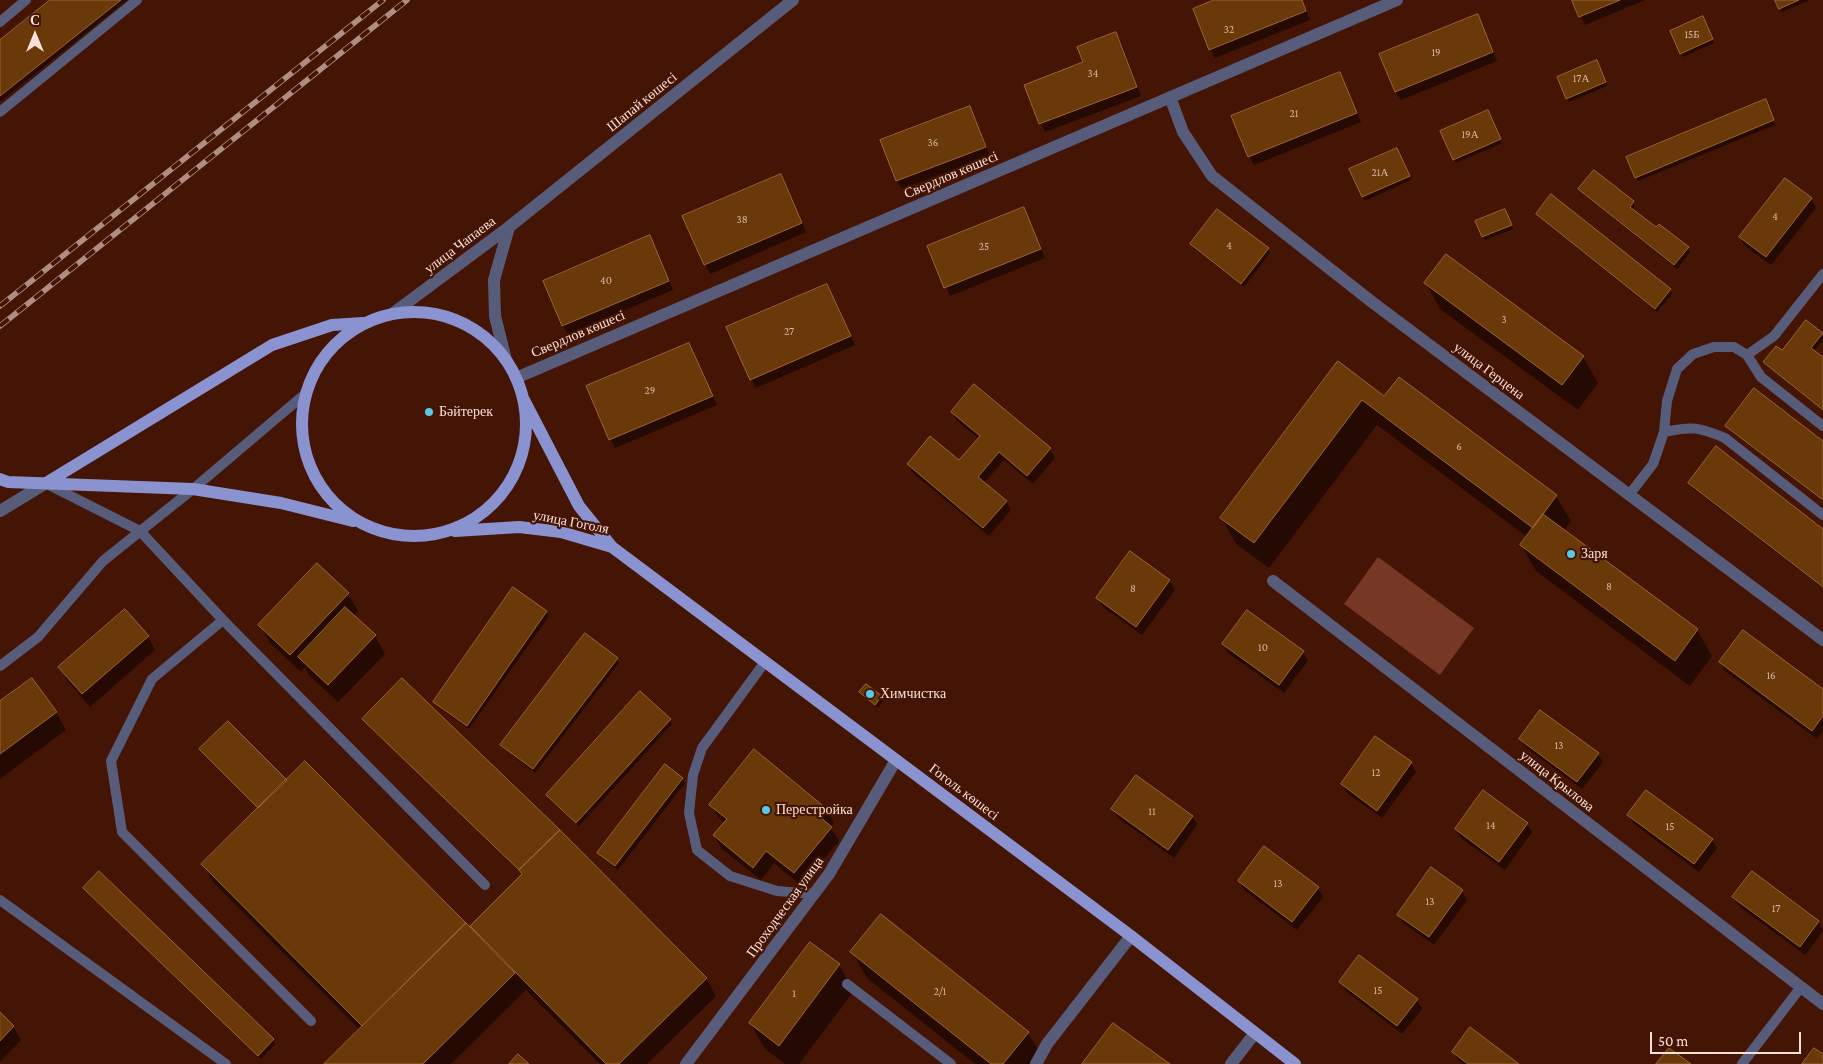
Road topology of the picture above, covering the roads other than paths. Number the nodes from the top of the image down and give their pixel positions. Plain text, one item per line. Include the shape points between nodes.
1 (26, 0) edge
2 (137, 0) edge
3 (793, 0) edge
4 (1397, 0) edge
5 (0, 22) edge
6 (1170, 97) junction
7 (0, 112) edge
8 (509, 227) junction
9 (1823, 274) edge
10 (392, 314) junction
11 (363, 323) junction
12 (1747, 355) junction
13 (506, 360) junction
14 (516, 378) junction
15 (305, 394) junction
16 (523, 398) junction
17 (1823, 426) edge
18 (1664, 432) junction
19 (0, 479) edge
20 (46, 483) junction
21 (193, 489) junction
22 (1629, 495) junction
23 (0, 511) edge
24 (1823, 515) edge
25 (363, 524) junction
26 (140, 531) junction
27 (444, 532) junction
28 (612, 547) junction
29 (1273, 581) dead end
30 (223, 620) junction
31 (1823, 640) edge
32 (765, 662) junction
33 (0, 666) edge
34 (896, 760) junction
35 (485, 885) dead end
36 (815, 894) junction
37 (0, 900) edge
38 (1132, 936) junction
39 (847, 984) dead end
40 (1801, 987) junction
41 (1823, 1004) edge
42 (311, 1021) dead end
43 (1254, 1034) junction
44 (226, 1064) edge
45 (686, 1064) edge
46 (951, 1064) edge
47 (1036, 1064) edge
48 (1231, 1064) edge
49 (1295, 1064) edge
50 (1742, 1064) edge

1 - 5 lane
2 - 7 lane
3 - 8 street, Шапай көшесі
4 - 6 street, Свердлов көшесі
6 - 14 street, Свердлов көшесі
6 - 22 street, улица Герцена via 1182,132 1212,176 1372,302
8 - 10 street, улица Чапаева
8 - 13 street, улица Чапаева via 494,280 495,316
9 - 12 lane via 1774,336
10 - 11 main road
10 - 13 main road via 428,313 456,320 475,330
11 - 15 main road via 337,342 318,366
11 - 20 main road via 332,325 272,345
12 - 17 lane via 1760,377
12 - 18 lane via 1734,347 1714,347 1694,354 1677,369 1667,402
13 - 14 main road
14 - 16 main road
15 - 21 lane
15 - 25 main road via 302,438 307,459 328,497
16 - 27 main road via 525,440 520,461 510,481 482,513
16 - 28 main road, улица Гоголя via 579,506
18 - 22 lane via 1653,464
18 - 24 lane via 1687,427 1706,430 1724,438
19 - 20 main road
20 - 21 main road
20 - 23 street
20 - 26 lane
21 - 25 main road via 281,504
21 - 26 lane
22 - 31 street, улица Герцена
25 - 27 main road via 403,536
26 - 30 lane
26 - 33 lane via 103,561 38,637
27 - 28 main road, улица Гоголя via 519,527 561,532
28 - 32 main road, Гоголь көшесі
29 - 40 street, улица Крылова
30 - 35 lane
30 - 42 lane via 152,679 111,761 122,832
32 - 34 main road, Гоголь көшесі
32 - 36 lane via 702,748 693,775 689,813 695,841 697,850 730,876 777,891
34 - 36 street, Проходческая улица
34 - 38 main road, Гоголь көшесі
36 - 45 street, Проходческая улица
37 - 44 lane
38 - 43 main road, Гоголь көшесі
38 - 47 street
39 - 46 lane
40 - 41 street, улица Крылова
40 - 50 lane
43 - 48 street
43 - 49 main road, Гоголь көшесі

